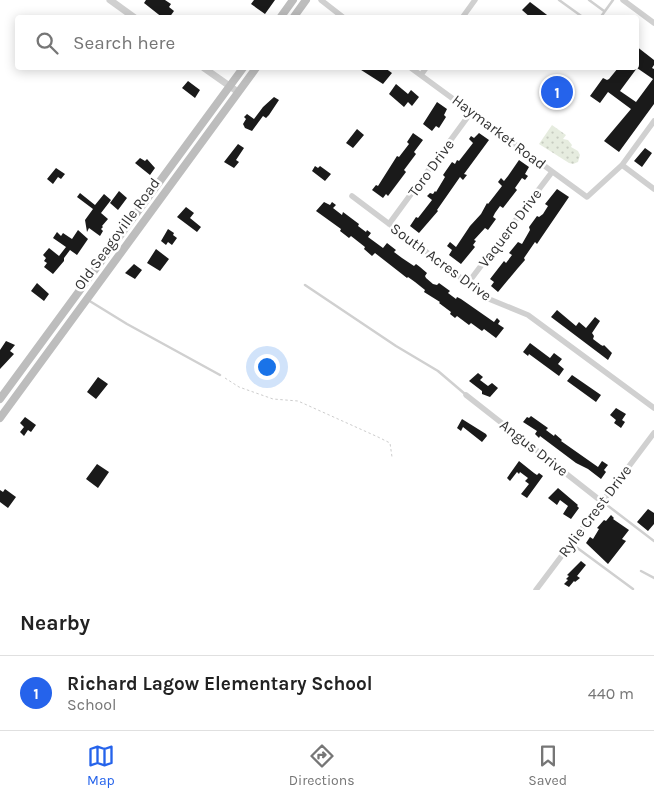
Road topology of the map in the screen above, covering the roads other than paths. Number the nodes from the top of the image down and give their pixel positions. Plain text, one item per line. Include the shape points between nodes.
1 (110, 0) edge
2 (293, 0) edge
3 (306, 0) edge
4 (321, 0) edge
5 (475, 0) edge
6 (560, 0) edge
7 (589, 0) edge
8 (613, 0) edge
9 (623, 0) edge
10 (604, 11) junction
11 (131, 15) edge
12 (282, 15) edge
13 (295, 15) edge
14 (340, 15) edge
15 (464, 15) edge
16 (580, 15) edge
17 (602, 15) edge
18 (654, 24) edge
19 (207, 70) edge
20 (241, 70) edge
21 (254, 70) edge
22 (414, 70) edge
23 (424, 70) edge
24 (421, 74) junction
25 (229, 86) junction
26 (238, 92) junction
27 (472, 111) junction
28 (654, 121) edge
29 (622, 165) junction
30 (552, 172) junction
31 (654, 188) edge
32 (352, 196) dead end
33 (130, 221) junction
34 (389, 224) junction
35 (139, 228) junction
36 (468, 283) junction
37 (305, 285) dead end
38 (78, 292) junction
39 (87, 299) junction
40 (33, 354) junction
41 (42, 360) junction
42 (220, 375) road end
43 (466, 395) joint
44 (0, 399) edge
45 (654, 408) edge
46 (0, 418) edge
47 (654, 432) edge
48 (601, 501) junction
49 (654, 540) edge
50 (571, 543) junction
51 (640, 571) dead end
52 (654, 578) edge
53 (633, 589) edge
54 (536, 590) edge

1 - 11 street
2 - 12 main road
3 - 13 main road
4 - 14 street
5 - 15 street
6 - 16 lane
7 - 10 lane
8 - 10 lane
9 - 18 street
10 - 17 lane
19 - 25 street
20 - 25 main road, Old Seagoville Road
21 - 26 main road, Old Seagoville Road
22 - 24 street, Haymarket Road
23 - 24 street
24 - 27 street, Haymarket Road
25 - 26 street
25 - 33 main road, Old Seagoville Road
26 - 35 main road, Old Seagoville Road
27 - 30 street, Haymarket Road
27 - 34 street, Toro Drive
28 - 29 street
29 - 30 street, Haymarket Road via 587,197
29 - 31 street
30 - 36 street, Vaquero Drive
32 - 34 street, South Acres Drive
33 - 35 main road
33 - 38 main road, Old Seagoville Road
34 - 36 street, South Acres Drive
35 - 39 main road, Old Seagoville Road
36 - 45 street, South Acres Drive via 489,299 528,315
37 - 43 lane via 438,371
38 - 39 main road
38 - 40 main road, Old Seagoville Road
39 - 41 main road, Old Seagoville Road
39 - 42 lane
40 - 41 main road
40 - 44 main road, Old Seagoville Road
41 - 46 main road, Old Seagoville Road
43 - 48 street, Angus Drive
47 - 48 street, Rylie Crest Drive
48 - 49 lane
48 - 50 street, Rylie Crest Drive
50 - 53 lane
50 - 54 street, Rylie Crest Drive
51 - 52 lane

